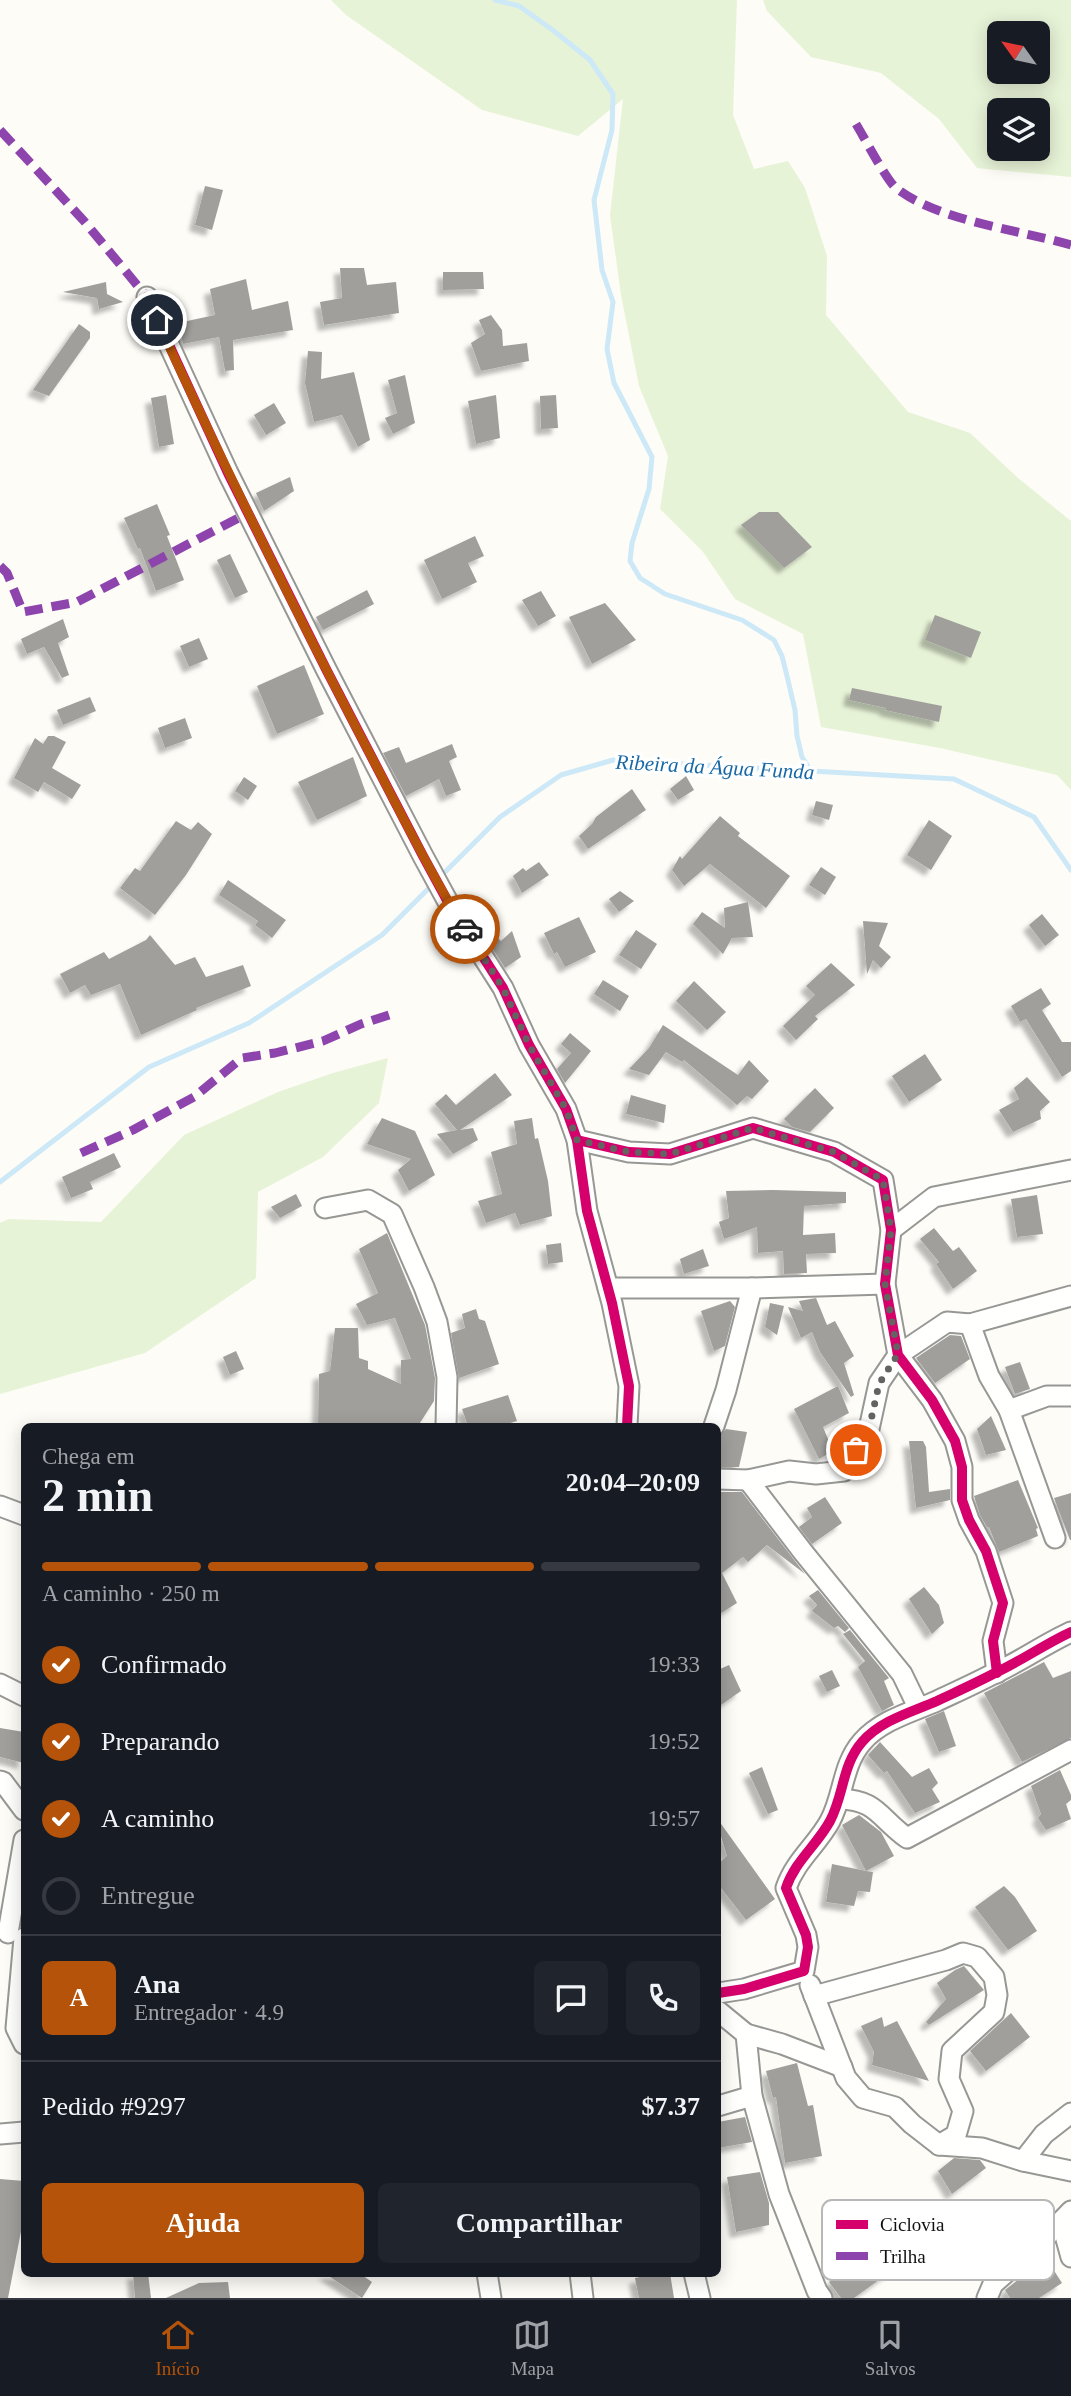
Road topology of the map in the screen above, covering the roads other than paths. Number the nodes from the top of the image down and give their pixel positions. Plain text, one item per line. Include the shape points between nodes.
1 (147, 297) dead end
2 (577, 1140) junction
3 (1071, 1170) edge
4 (325, 1208) dead end
5 (891, 1230) junction
6 (885, 1284) junction
7 (608, 1288) junction
8 (752, 1288) junction
9 (1071, 1296) edge
10 (970, 1324) junction
11 (898, 1354) junction
12 (1071, 1396) edge
13 (1009, 1410) junction
14 (446, 1423) edge
15 (627, 1423) edge
16 (715, 1423) edge
17 (721, 1479) edge
18 (748, 1480) junction
19 (0, 1506) edge
20 (21, 1513) edge
21 (1055, 1538) dead end
22 (1071, 1632) edge
23 (997, 1673) junction
24 (918, 1707) junction
25 (1071, 1750) edge
26 (0, 1781) edge
27 (839, 1800) junction
28 (21, 1806) edge
29 (21, 1868) edge
30 (14, 1934) edge
31 (804, 1971) junction
32 (721, 1993) edge
33 (814, 1996) junction
34 (721, 2013) edge
35 (746, 2034) junction
36 (21, 2038) edge
37 (842, 2067) junction
38 (752, 2096) junction
39 (721, 2105) edge
40 (1071, 2113) edge
41 (21, 2132) edge
42 (0, 2134) edge
43 (939, 2145) junction
44 (1023, 2161) junction
45 (1071, 2171) edge
46 (1071, 2211) edge
47 (1071, 2224) edge
48 (1054, 2229) edge
49 (1071, 2257) edge
50 (488, 2277) edge
51 (580, 2277) edge
52 (695, 2277) edge
53 (998, 2280) edge
54 (491, 2298) edge
55 (583, 2298) edge
56 (700, 2298) edge
57 (822, 2298) edge
58 (987, 2298) edge

1 - 2 street via 317,652 448,902 503,988 566,1109
2 - 5 street via 629,1152 670,1154 753,1128 834,1152 883,1180
2 - 7 street via 587,1212
3 - 5 street via 934,1197
4 - 14 street via 368,1200 392,1213 437,1322 447,1377
5 - 6 street
6 - 8 street
6 - 11 street
7 - 8 street
7 - 15 street via 629,1386
8 - 16 street
9 - 10 street
10 - 11 street via 947,1322
10 - 13 street via 989,1376
11 - 18 street via 879,1384 869,1429 844,1471 789,1471
11 - 23 street via 955,1441 962,1467 962,1500 1003,1603 993,1641
12 - 13 street via 1047,1396
13 - 21 street
17 - 18 street
18 - 24 street via 902,1675
19 - 20 street
22 - 23 street
23 - 24 street
24 - 27 street via 863,1741 849,1761
25 - 27 street via 907,1838 871,1805
26 - 28 street
27 - 31 street via 830,1822 800,1860 786,1888 806,1935
29 - 30 street
30 - 36 street via 16,2028
31 - 32 street
31 - 33 street
33 - 37 street
33 - 43 street via 963,1953 977,1957 994,1977 998,1995 994,2012 952,2051 949,2079 963,2110 956,2135
34 - 35 street
35 - 37 street
35 - 38 street
37 - 43 street via 863,2098 895,2107
38 - 39 street
38 - 57 street via 779,2194
40 - 44 street via 1044,2134
41 - 42 street
43 - 44 street via 982,2148
44 - 45 street
46 - 48 street
47 - 49 street via 1066,2239
50 - 54 street
51 - 55 street
52 - 56 street
53 - 58 street

